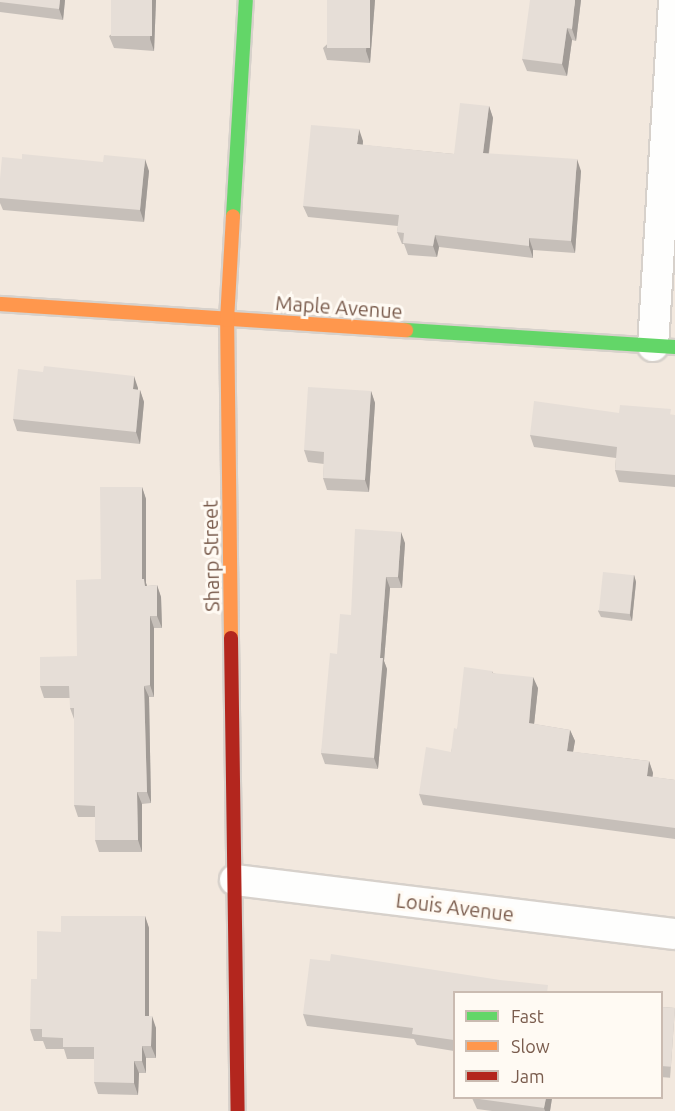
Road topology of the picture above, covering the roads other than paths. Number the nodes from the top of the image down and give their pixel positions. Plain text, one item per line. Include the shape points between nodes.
1 (246, 0) edge
2 (674, 0) edge
3 (0, 304) edge
4 (227, 320) junction
5 (664, 346) edge
6 (235, 880) junction
7 (675, 934) edge
8 (238, 1111) edge

1 - 4 street, Sharp Street
2 - 5 street
3 - 4 street, Maple Avenue
4 - 5 street, Maple Avenue
4 - 6 street, Sharp Street
6 - 7 street, Louis Avenue
6 - 8 street, Sharp Street

